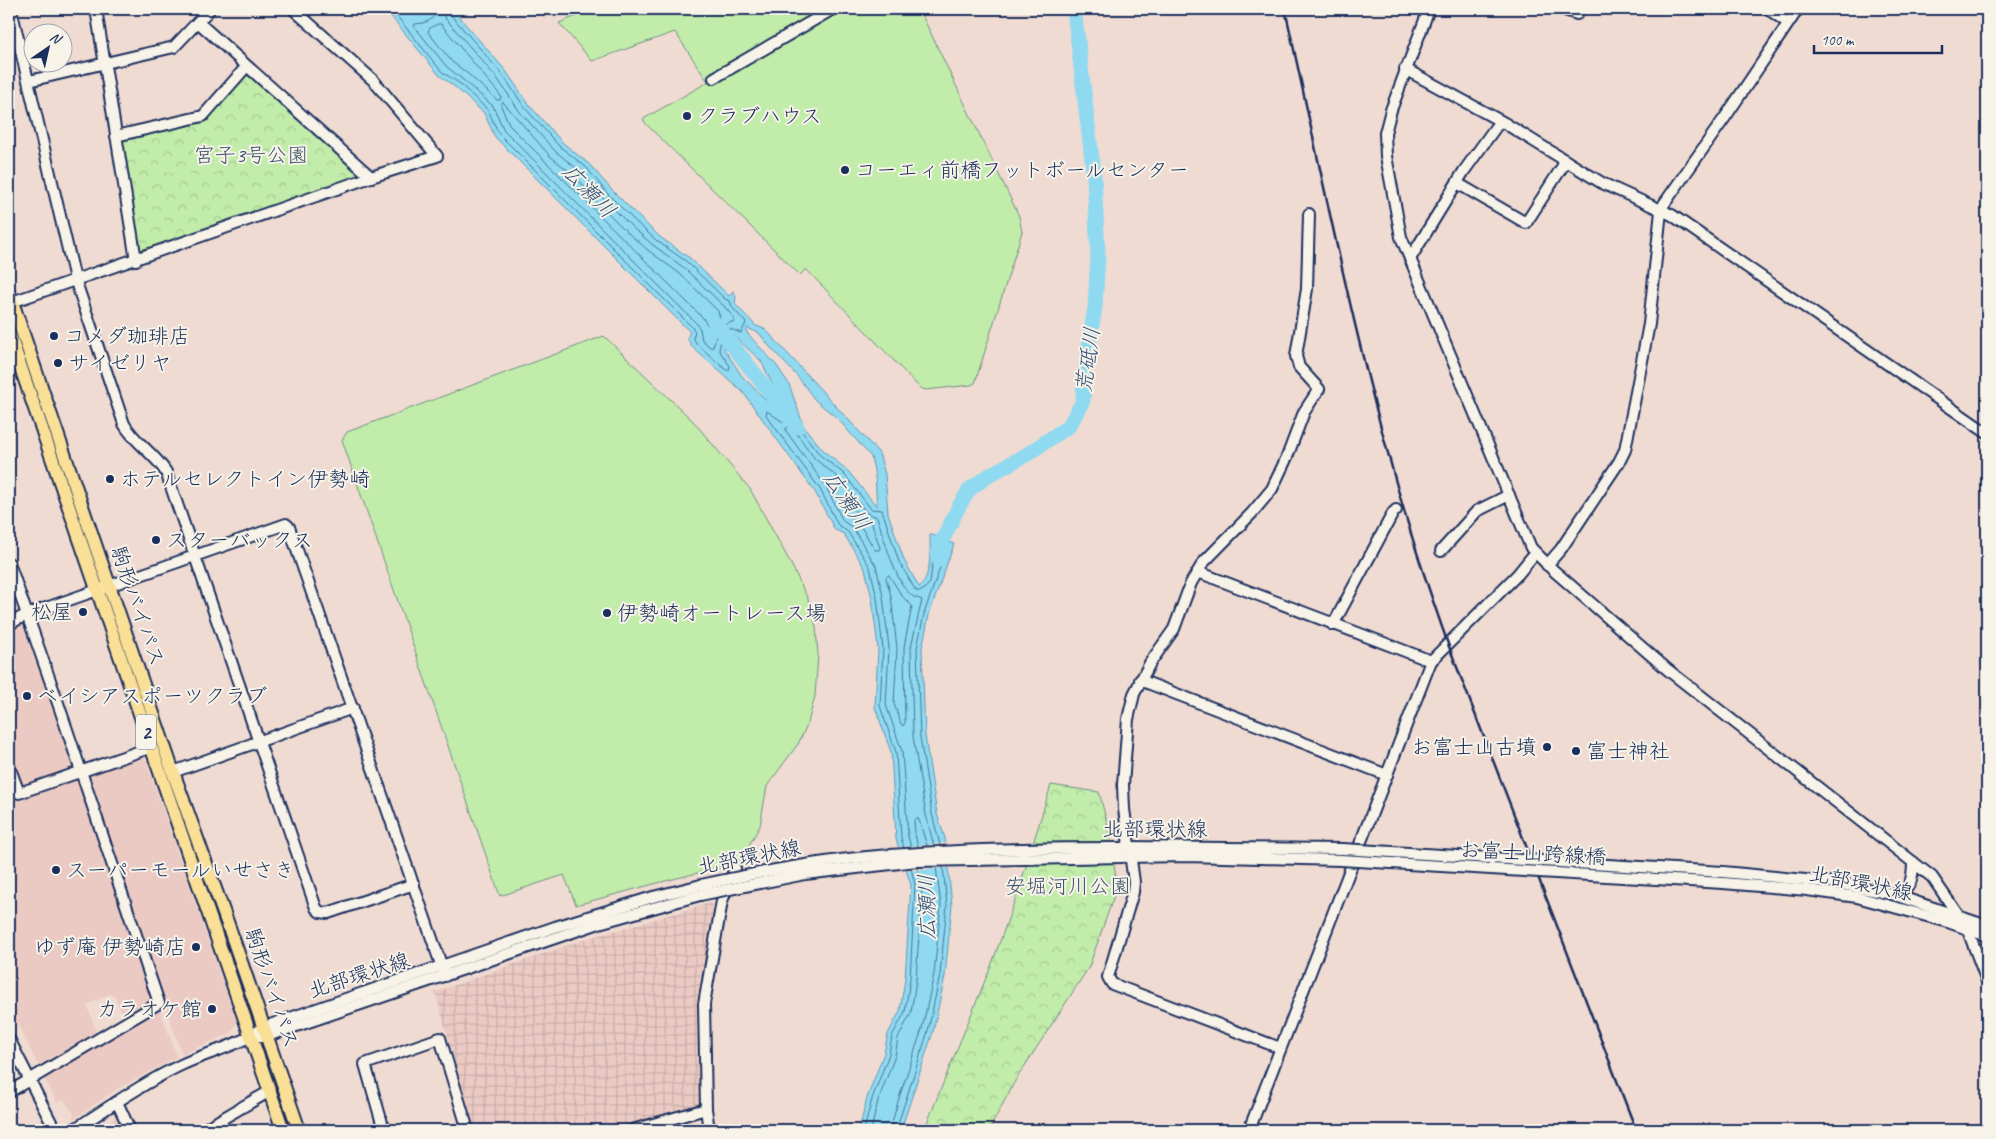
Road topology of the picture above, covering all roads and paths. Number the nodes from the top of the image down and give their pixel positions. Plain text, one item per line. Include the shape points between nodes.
1 (11, 9) edge
2 (96, 9) edge
3 (210, 9) edge
4 (292, 9) edge
5 (833, 9) edge
6 (1429, 9) edge
7 (1562, 9) edge
8 (1580, 9) edge
9 (1768, 9) edge
10 (1798, 9) edge
11 (198, 22) junction
12 (1788, 23) junction
13 (106, 64) junction
14 (246, 67) junction
15 (1405, 69) junction
16 (714, 78) dead end
17 (29, 81) junction
18 (1500, 121) junction
19 (116, 136) junction
20 (1566, 161) junction
21 (372, 177) junction
22 (1457, 183) junction
23 (1661, 211) junction
24 (1309, 214) dead end
25 (1410, 259) junction
26 (136, 260) junction
27 (75, 279) junction
28 (10, 299) edge
29 (9, 333) edge
30 (1987, 433) edge
31 (1509, 495) junction
32 (1396, 510) dead end
33 (1442, 551) dead end
34 (1535, 553) junction
35 (196, 555) junction
36 (9, 563) edge
37 (1547, 565) junction
38 (1198, 572) junction
39 (109, 585) junction
40 (97, 590) junction
41 (26, 615) junction
42 (9, 624) edge
43 (1333, 625) junction
44 (1432, 661) junction
45 (1140, 680) junction
46 (353, 708) junction
47 (259, 741) junction
48 (152, 747) junction
49 (9, 766) edge
50 (82, 772) junction
51 (173, 772) junction
52 (1387, 776) junction
53 (1126, 852) junction
54 (1342, 855) junction
55 (1913, 862) junction
56 (735, 868) dead end
57 (1723, 872) joint
58 (1723, 883) joint
59 (414, 884) junction
60 (1898, 896) junction
61 (1958, 916) junction
62 (1987, 926) edge
63 (1967, 928) junction
64 (1987, 936) edge
65 (444, 971) junction
66 (1987, 981) edge
67 (265, 1032) junction
68 (252, 1037) junction
69 (9, 1039) edge
70 (1280, 1048) junction
71 (29, 1081) junction
72 (270, 1091) junction
73 (9, 1092) edge
74 (118, 1102) junction
75 (706, 1109) junction
76 (55, 1130) edge
77 (73, 1130) edge
78 (130, 1130) edge
79 (203, 1130) edge
80 (283, 1130) edge
81 (299, 1130) edge
82 (384, 1130) edge
83 (468, 1130) edge
84 (634, 1130) edge
85 (709, 1130) edge
86 (1249, 1130) edge

1 - 17 street
2 - 13 street
3 - 11 street
4 - 21 street via 373,80 437,156
5 - 16 street
6 - 15 street
7 - 8 street via 1577,14
9 - 12 street
10 - 12 street
11 - 13 street via 174,47
11 - 14 street
12 - 23 street
13 - 17 street
13 - 19 street
14 - 19 street via 203,116
14 - 21 street
15 - 18 street
15 - 25 street via 1385,132 1386,156 1401,237
17 - 27 street
18 - 20 street
18 - 22 street
19 - 26 street
20 - 22 street via 1526,223
20 - 23 street via 1619,193
21 - 26 street
22 - 25 street
23 - 30 street via 1672,215
23 - 37 street via 1649,324 1625,450 1561,549
24 - 38 street via 1308,289 1296,356 1300,367 1319,389 1304,412 1272,489
25 - 31 street
26 - 27 street
27 - 28 street
27 - 35 street via 124,424 134,440 166,472
28 - 39 main road, 駒形バイパス / 2
29 - 40 main road, 駒形バイパス / 2
31 - 33 street via 1477,511
31 - 34 street
32 - 43 street
34 - 37 street
34 - 44 street
35 - 39 street
35 - 46 street via 286,524
35 - 47 street
36 - 41 street
37 - 55 street via 1668,670
38 - 43 street
38 - 45 street via 1174,629
39 - 40 street
39 - 51 main road, 駒形バイパス / 2
40 - 41 street
40 - 48 main road, 駒形バイパス / 2
41 - 42 street
41 - 50 street
43 - 44 street
44 - 52 street
45 - 52 street
45 - 53 street via 1131,704 1124,756
46 - 47 street
46 - 59 street
47 - 51 street
47 - 59 street via 318,910 328,913
48 - 50 street
48 - 68 main road, 駒形バイパス / 2
49 - 50 street via 20,793
50 - 71 street via 159,1002
51 - 67 main road, 駒形バイパス / 2
52 - 70 street
53 - 54 street, 北部環状線
53 - 65 street, 北部環状線, bridge via 917,861 701,890
53 - 70 street via 1134,882 1109,982
54 - 57 street, お富士山跨線橋, bridge
54 - 58 street, お富士山跨線橋, bridge
55 - 60 street via 1910,885
55 - 61 street via 1932,877
56 - 75 street via 722,901 704,1004
57 - 60 street, 北部環状線 via 1837,883
58 - 63 street, 北部環状線 via 1856,897
59 - 65 street
60 - 61 street, 北部環状線
61 - 62 street, 北部環状線
61 - 63 street
63 - 64 street, 北部環状線
63 - 66 street
65 - 67 street, 北部環状線
67 - 68 street, 北部環状線
67 - 81 main road, 駒形バイパス / 2
68 - 72 main road, 駒形バイパス / 2
68 - 74 street, 北部環状線 via 180,1065
69 - 71 street
70 - 86 street
71 - 73 street
71 - 76 street
72 - 79 street
72 - 80 main road, 駒形バイパス / 2
74 - 77 street, 北部環状線
74 - 78 street
75 - 84 street
75 - 85 street
82 - 83 street via 365,1064 440,1038

